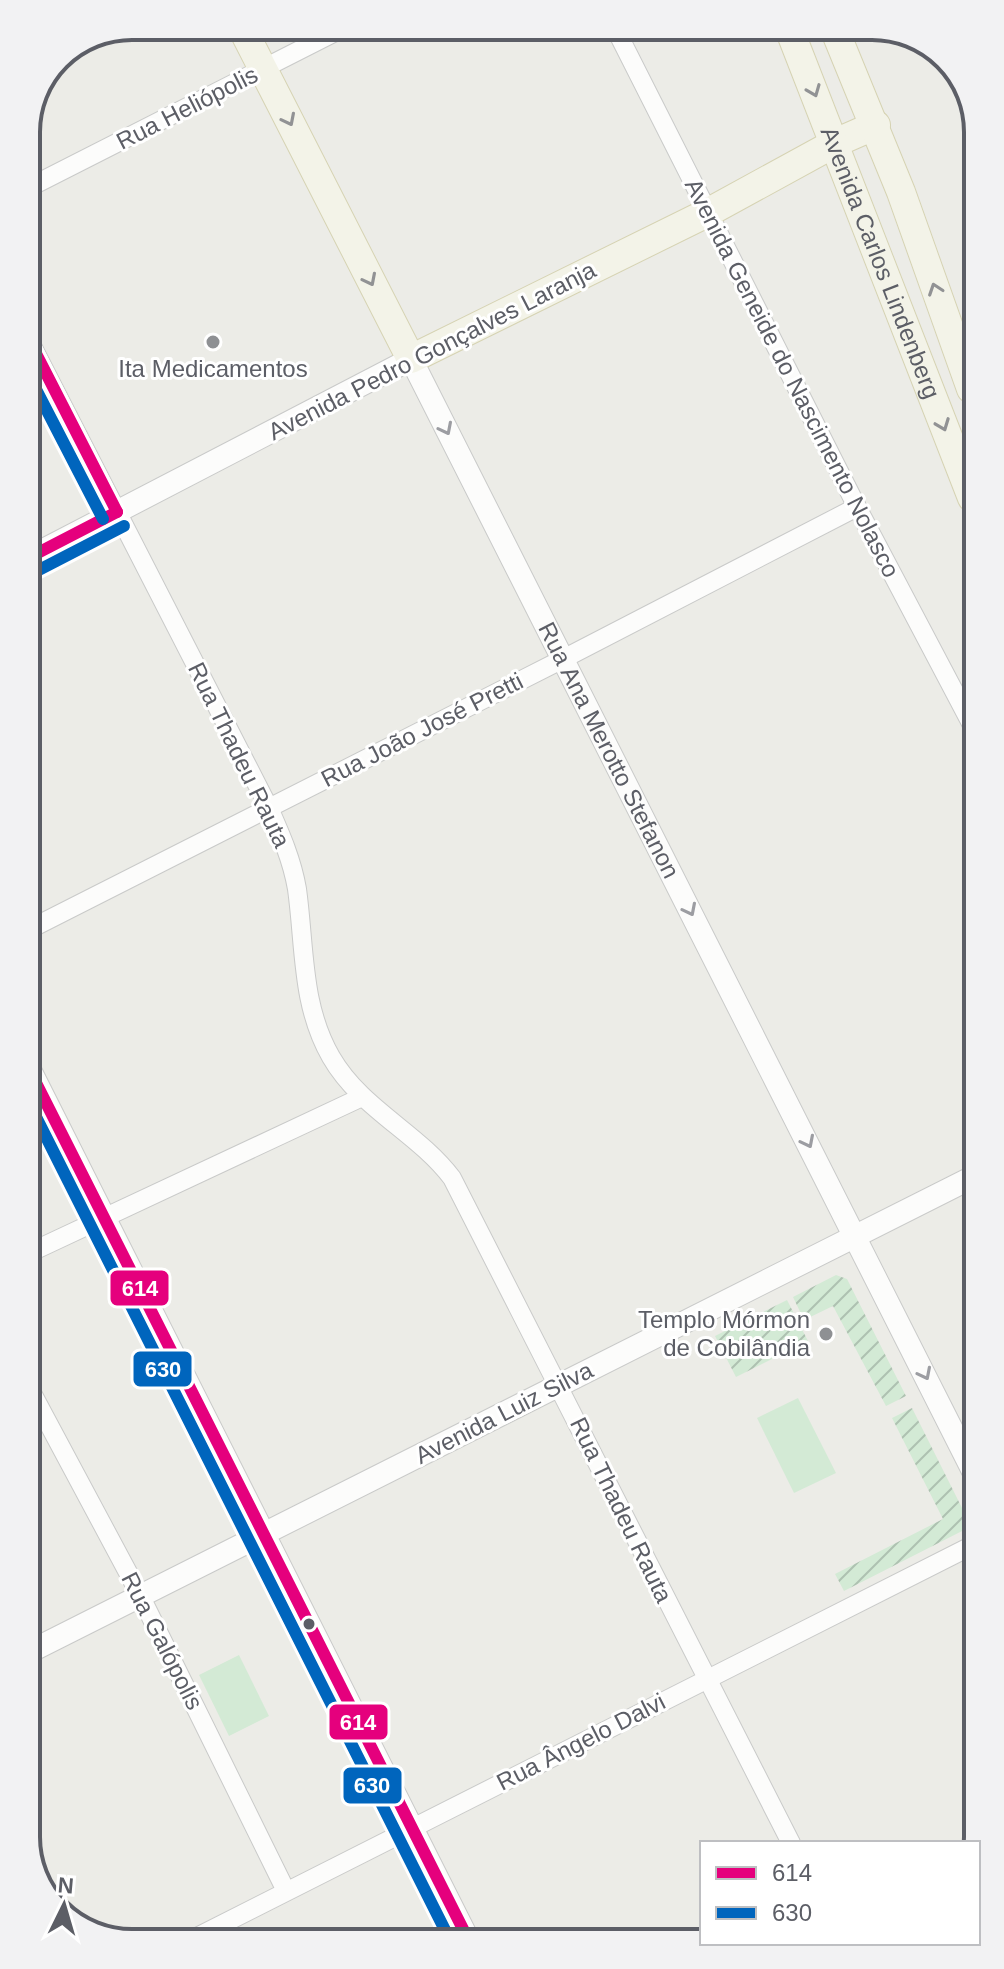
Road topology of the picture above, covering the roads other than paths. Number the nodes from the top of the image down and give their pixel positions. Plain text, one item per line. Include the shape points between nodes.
1 (248, 40) edge
2 (319, 40) edge
3 (621, 40) edge
4 (794, 40) edge
5 (839, 40) edge
6 (262, 69) junction
7 (876, 125) junction
8 (835, 143) junction
9 (40, 182) edge
10 (707, 213) junction
11 (411, 359) junction
12 (40, 361) edge
13 (964, 370) edge
14 (964, 477) edge
15 (857, 507) junction
16 (117, 512) junction
17 (40, 552) edge
18 (563, 659) junction
19 (964, 710) edge
20 (269, 808) junction
21 (40, 924) edge
22 (40, 1090) edge
23 (362, 1097) junction
24 (964, 1182) edge
25 (105, 1218) junction
26 (856, 1237) junction
27 (40, 1248) edge
28 (559, 1384) junction
29 (40, 1408) edge
30 (964, 1453) edge
31 (264, 1536) junction
32 (964, 1550) edge
33 (140, 1595) junction
34 (40, 1646) edge
35 (706, 1679) junction
36 (413, 1827) junction
37 (790, 1841) edge
38 (286, 1891) junction
39 (212, 1929) edge
40 (463, 1929) edge

1 - 6 main road, Rua Ana Merotto Stefanon
2 - 6 street, Rua Heliópolis
3 - 10 street, Avenida Geneide do Nascimento Nolasco
4 -> 8 main road, Avenida Carlos Lindenberg
5 - 7 main road, Avenida Carlos Lindenberg
6 - 9 street, Rua Heliópolis
6 -> 11 main road, Rua Ana Merotto Stefanon
7 - 8 main road, Avenida Pedro Gonçalves Laranja
13 -> 7 main road, Avenida Carlos Lindenberg
8 - 10 main road, Avenida Pedro Gonçalves Laranja
8 -> 14 main road, Avenida Carlos Lindenberg
10 - 11 main road, Avenida Pedro Gonçalves Laranja
10 - 15 street, Avenida Geneide do Nascimento Nolasco
11 - 16 street, Avenida Pedro Gonçalves Laranja
11 -> 18 street, Rua Ana Merotto Stefanon
12 - 16 street, Rua Thadeu Rauta
15 - 18 street, Rua João José Pretti
15 - 19 street, Avenida Geneide do Nascimento Nolasco
16 - 17 street, Avenida Pedro Gonçalves Laranja
16 - 20 street, Rua Thadeu Rauta
18 - 20 street, Rua João José Pretti
18 -> 26 street, Rua Ana Merotto Stefanon
20 - 21 street, Rua João José Pretti
20 - 23 street, Rua Thadeu Rauta via 295,880 314,1020 331,1057
22 - 25 street
23 - 25 street
23 - 28 street, Rua Thadeu Rauta via 452,1178
24 - 26 street, Avenida Luiz Silva
25 - 27 street
25 - 31 street
26 - 28 street, Avenida Luiz Silva
26 -> 30 street, Rua Ana Merotto Stefanon
28 - 31 street, Avenida Luiz Silva
28 - 35 street, Rua Thadeu Rauta
29 - 33 street, Rua Galópolis
31 - 33 street, Avenida Luiz Silva
31 - 36 street
32 - 35 street, Rua Ângelo Dalvi
33 - 34 street, Avenida Luiz Silva
33 - 38 street, Rua Galópolis
35 - 36 street, Rua Ângelo Dalvi
35 - 37 street, Rua Thadeu Rauta
36 - 38 street, Rua Ângelo Dalvi
36 - 40 street
38 - 39 street, Rua Ângelo Dalvi

